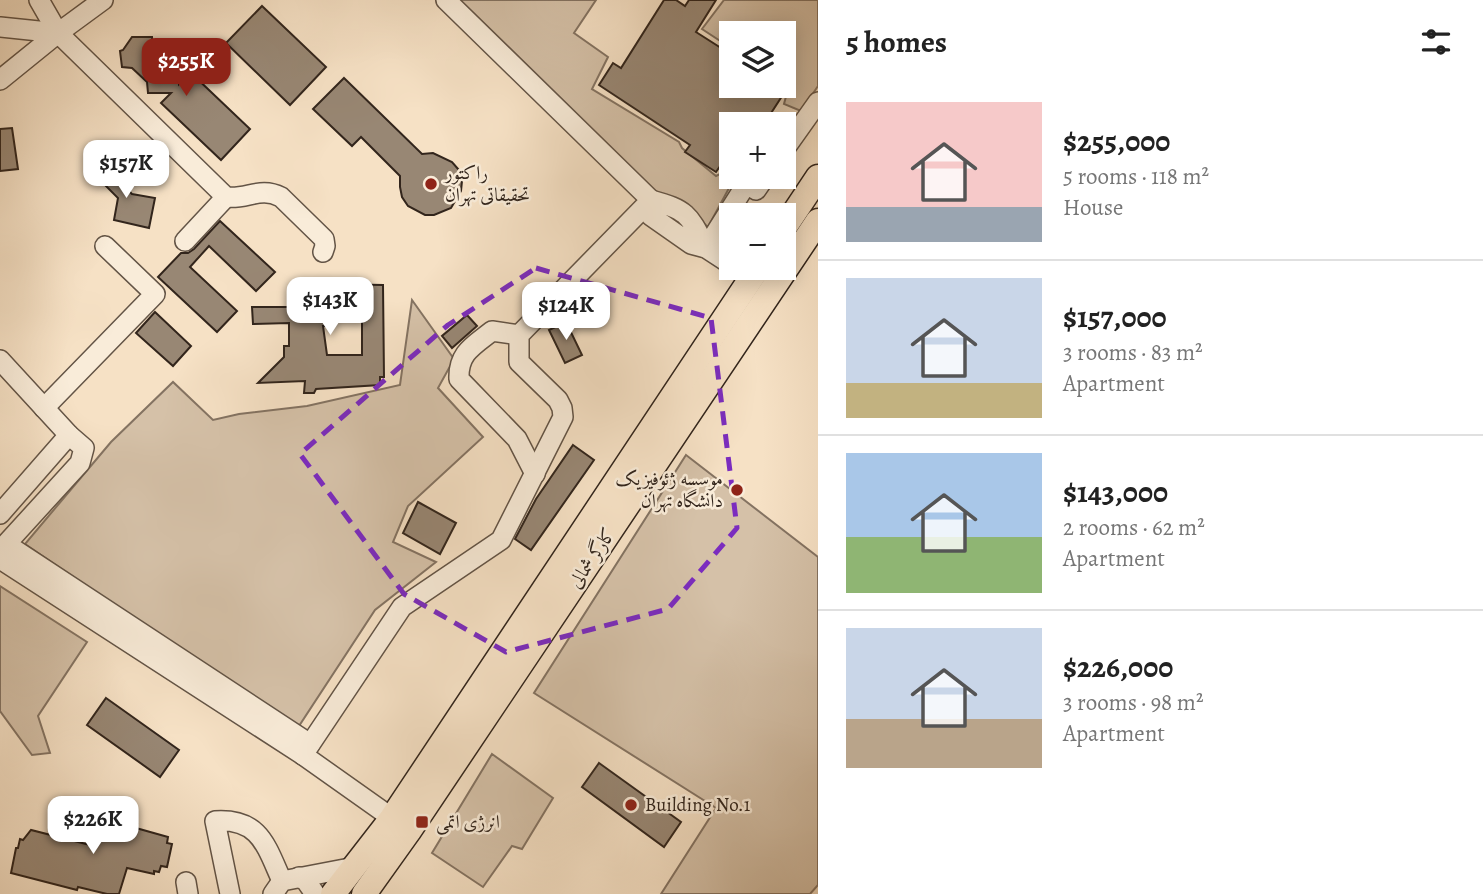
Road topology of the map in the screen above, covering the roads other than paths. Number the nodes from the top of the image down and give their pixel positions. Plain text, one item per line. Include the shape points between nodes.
1 (39, 0) edge
2 (103, 0) edge
3 (446, 0) edge
4 (0, 27) edge
5 (58, 33) junction
6 (0, 80) edge
7 (818, 102) edge
8 (796, 133) edge
9 (818, 177) edge
10 (743, 189) edge
11 (226, 197) junction
12 (651, 201) junction
13 (796, 210) edge
14 (818, 221) edge
15 (185, 241) dead end
16 (105, 246) dead end
17 (706, 248) junction
18 (323, 252) dead end
19 (719, 256) edge
20 (738, 280) edge
21 (519, 335) junction
22 (0, 360) edge
23 (44, 408) junction
24 (69, 435) junction
25 (535, 474) junction
26 (0, 514) edge
27 (2, 548) edge
28 (491, 688) junction
29 (306, 750) junction
30 (391, 818) junction
31 (355, 867) junction
32 (284, 884) edge
33 (230, 894) edge
34 (316, 894) edge
35 (333, 894) edge
36 (364, 894) edge

1 - 5 lane
2 - 5 lane
3 - 12 lane
4 - 5 lane
5 - 6 lane
5 - 11 lane
7 - 8 lane
9 - 13 main road
10 - 17 lane
11 - 15 lane
11 - 18 lane via 273,192 324,239
12 - 17 lane via 651,216 691,244
12 - 21 lane
14 - 28 main road, کارگر شمالی
16 - 23 lane via 155,294
17 - 19 lane
20 - 28 main road, کارگر شمالی
21 - 25 lane via 519,362 562,408 563,417
21 - 25 lane via 492,331 466,352 458,365 459,379 517,439
22 - 23 lane
23 - 24 lane
24 - 26 lane
24 - 27 lane via 85,448 80,463
25 - 29 lane via 501,540 398,612
27 - 29 lane
28 - 30 main road, کارگر شمالی
28 - 36 main road, کارگر شمالی
29 - 30 lane
30 - 31 main road, کارگر شمالی
31 - 32 lane
31 - 35 main road, کارگر شمالی
32 - 33 lane via 262,837 234,820 215,821
32 - 34 lane via 306,881

